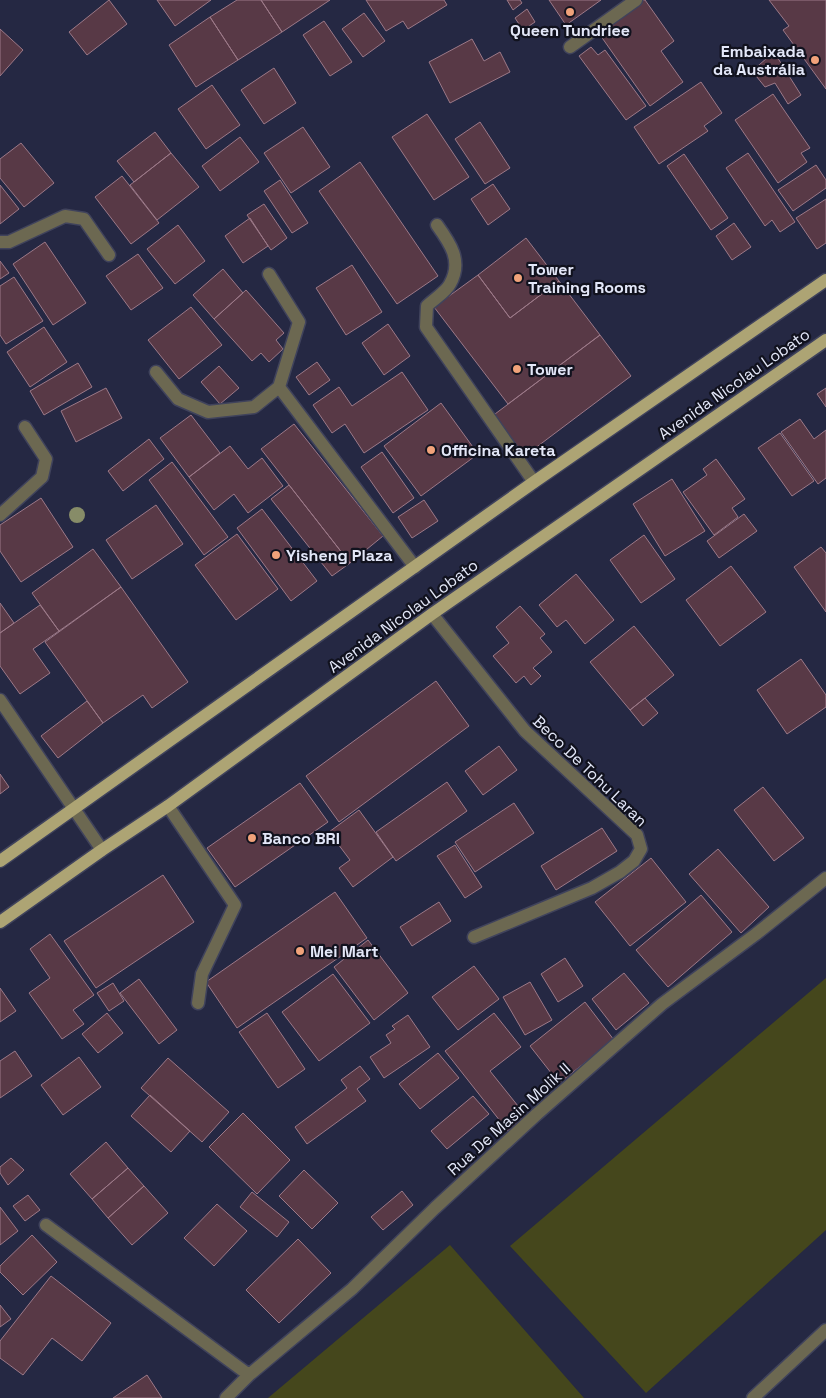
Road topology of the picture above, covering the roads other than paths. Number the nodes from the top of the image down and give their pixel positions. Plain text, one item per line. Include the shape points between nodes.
1 (636, 0) edge
2 (570, 47) dead end
3 (437, 225) dead end
4 (0, 242) edge
5 (109, 255) dead end
6 (269, 274) dead end
7 (826, 280) edge
8 (826, 340) edge
9 (156, 372) dead end
10 (280, 388) junction
11 (25, 428) dead end
12 (534, 482) junction
13 (0, 515) edge
14 (415, 567) junction
15 (432, 614) junction
16 (0, 700) edge
17 (168, 806) junction
18 (74, 809) junction
19 (102, 850) junction
20 (0, 861) edge
21 (826, 878) edge
22 (0, 922) edge
23 (474, 937) dead end
24 (198, 1003) dead end
25 (46, 1225) dead end
26 (826, 1330) edge
27 (249, 1375) junction
28 (226, 1398) edge
29 (753, 1398) edge

1 - 2 street
3 - 12 street via 451,244 456,263 450,284 427,306 426,327
4 - 5 street via 9,242 65,216 84,219
6 - 10 street via 299,322
7 - 12 main road, Avenida Nicolau Lobato
8 - 15 main road, Avenida Nicolau Lobato
9 - 10 street via 178,399 208,412 254,407
10 - 14 street
11 - 13 street via 46,458 42,477
12 - 14 main road, Avenida Nicolau Lobato
14 - 18 main road, Avenida Nicolau Lobato
15 - 17 main road, Avenida Nicolau Lobato
15 - 23 street, Beco De Tohu Laran via 525,731 637,835 641,849 634,861 592,888
16 - 18 street
17 - 19 main road, Avenida Nicolau Lobato
17 - 24 street via 235,905 202,974
18 - 19 street
18 - 20 main road, Avenida Nicolau Lobato
19 - 22 main road, Avenida Nicolau Lobato
21 - 27 street, Rua De Masin Molik II via 662,1004 537,1114 352,1289
25 - 27 street
26 - 29 street
27 - 28 street, Rua De Masin Molik II

